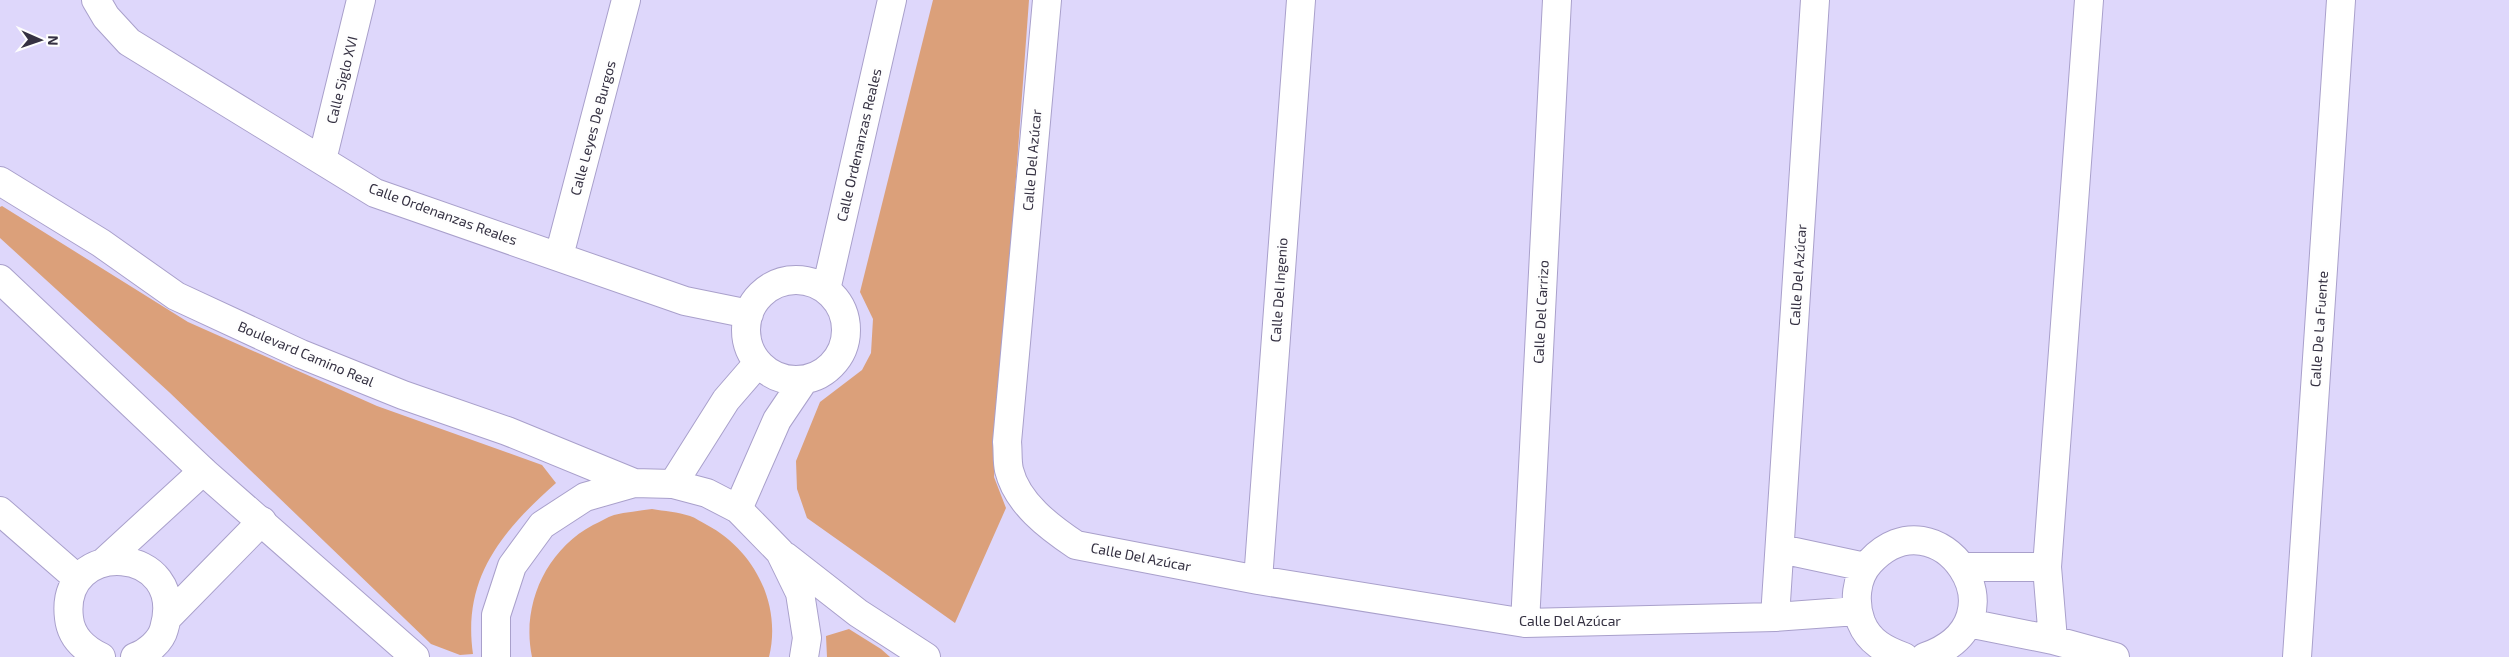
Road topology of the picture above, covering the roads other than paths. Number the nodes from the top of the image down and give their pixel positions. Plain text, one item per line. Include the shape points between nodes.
1 (96, 0) edge
2 (361, 0) edge
3 (626, 0) edge
4 (892, 0) edge
5 (1047, 0) edge
6 (1301, 0) edge
7 (1557, 0) edge
8 (1815, 0) edge
9 (2089, 0) edge
10 (2340, 0) edge
11 (322, 160) junction
12 (0, 181) edge
13 (559, 256) junction
14 (0, 279) edge
15 (826, 290) junction
16 (749, 314) junction
17 (758, 363) junction
18 (804, 380) junction
19 (203, 471) junction
20 (634, 483) junction
21 (673, 484) junction
22 (738, 509) junction
23 (0, 511) edge
24 (262, 521) junction
25 (1781, 549) junction
26 (780, 552) junction
27 (105, 561) junction
28 (1865, 567) junction
29 (2047, 567) junction
30 (1964, 568) junction
31 (78, 579) junction
32 (1258, 580) junction
33 (1857, 611) junction
34 (1775, 616) junction
35 (168, 617) junction
36 (1968, 623) junction
37 (1525, 624) junction
38 (2053, 640) junction
39 (150, 654) edge
40 (1892, 655) edge
41 (1936, 655) edge
42 (101, 657) edge
43 (415, 657) edge
44 (496, 657) edge
45 (804, 657) edge
46 (926, 657) edge
47 (2115, 657) edge
48 (2297, 657) edge

1 - 11 street, Calle Ordenanzas Reales via 106,17 129,42
2 - 11 street, Calle Siglo XVI
3 - 13 street, Calle Leyes De Burgos
4 - 15 street, Calle Ordenanzas Reales
5 - 32 street, Calle Del Azúcar via 1007,442 1009,470 1016,489 1030,506 1053,530 1076,544
6 - 32 street, Calle Del Ingenio
7 - 37 street, Calle Del Carrizo
8 - 25 street, Calle Del Azúcar
9 - 29 street
10 - 48 street, Calle De La Fuente
11 - 13 street, Calle Ordenanzas Reales via 376,193
12 - 20 street, Boulevard Camino Real via 101,243 176,296 309,357 507,431
13 - 16 street, Calle Ordenanzas Reales via 685,301
14 - 19 street
15 - 16 street via 812,282 781,282 767,289
15 - 18 street via 845,317 844,342 833,364
16 - 17 street via 746,331
17 - 18 street via 787,379
17 - 21 street via 726,400
18 - 22 street via 777,420
19 - 24 street
19 - 27 street
20 - 21 street
20 - 44 street via 585,497 542,525 512,566 496,615
21 - 22 street via 706,493
22 - 26 street
23 - 31 street
24 - 35 street
24 - 43 street
25 - 28 street
25 - 34 street, Calle Del Azúcar
26 - 45 street via 800,593 806,638
26 - 46 street via 858,613
27 - 31 street
27 - 35 street via 121,559 150,571 161,583
28 - 30 street via 1878,553 1895,543 1914,540 1934,544 1950,553
28 - 33 street via 1857,589
29 - 30 street
29 - 38 street
30 - 36 street via 1971,586
31 - 42 street via 68,609 70,624 78,640 90,652
32 - 37 street, Calle Del Azúcar
33 - 34 street, Calle Del Azúcar
33 - 40 street via 1873,640
34 - 37 street, Calle Del Azúcar
35 - 39 street via 163,633
36 - 38 street
36 - 41 street via 1957,640
38 - 47 street

